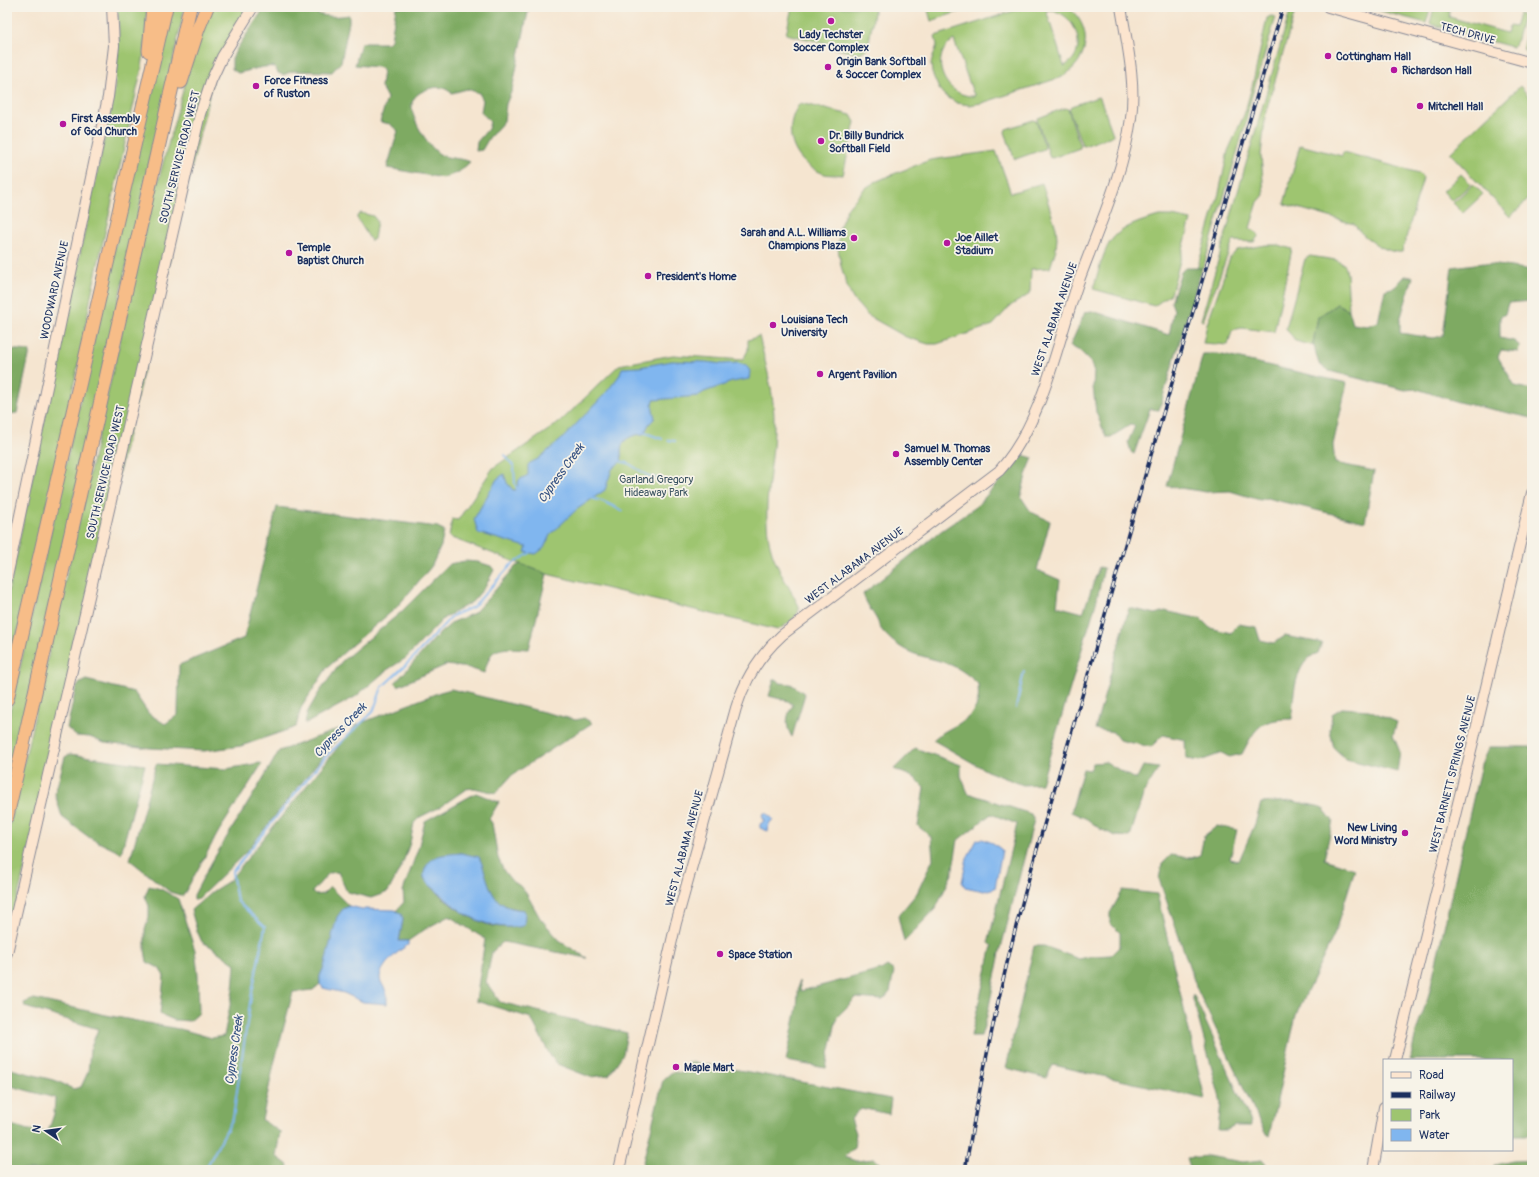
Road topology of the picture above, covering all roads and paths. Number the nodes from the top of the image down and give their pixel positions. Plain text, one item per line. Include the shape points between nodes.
1 (112, 7) edge
2 (153, 7) edge
3 (166, 7) edge
4 (190, 7) edge
5 (207, 7) edge
6 (253, 7) edge
7 (1121, 7) edge
8 (1328, 7) edge
9 (1532, 62) edge
10 (146, 98) junction
11 (157, 152) junction
12 (1532, 493) edge
13 (7, 577) edge
14 (7, 699) edge
15 (7, 816) edge
16 (7, 953) edge
17 (1395, 1059) edge
18 (1383, 1113) edge
19 (618, 1170) edge
20 (1373, 1170) edge

1 - 13 main road, WOODWARD AVENUE via 114,46 108,97
2 - 10 highway
3 - 10 highway
4 - 11 highway
5 - 11 highway via 176,104
6 - 16 main road, SOUTH SERVICE ROAD WEST via 222,57 200,114
7 - 19 main road, WEST ALABAMA AVENUE via 1132,89 1131,118 1126,146 1032,419 1012,455 999,471 782,635 768,649 747,679 736,708 678,915
8 - 9 main road, TECH DRIVE
10 - 14 highway
11 - 15 highway
12 - 17 main road, WEST BARNETT SPRINGS AVENUE
18 - 20 main road

